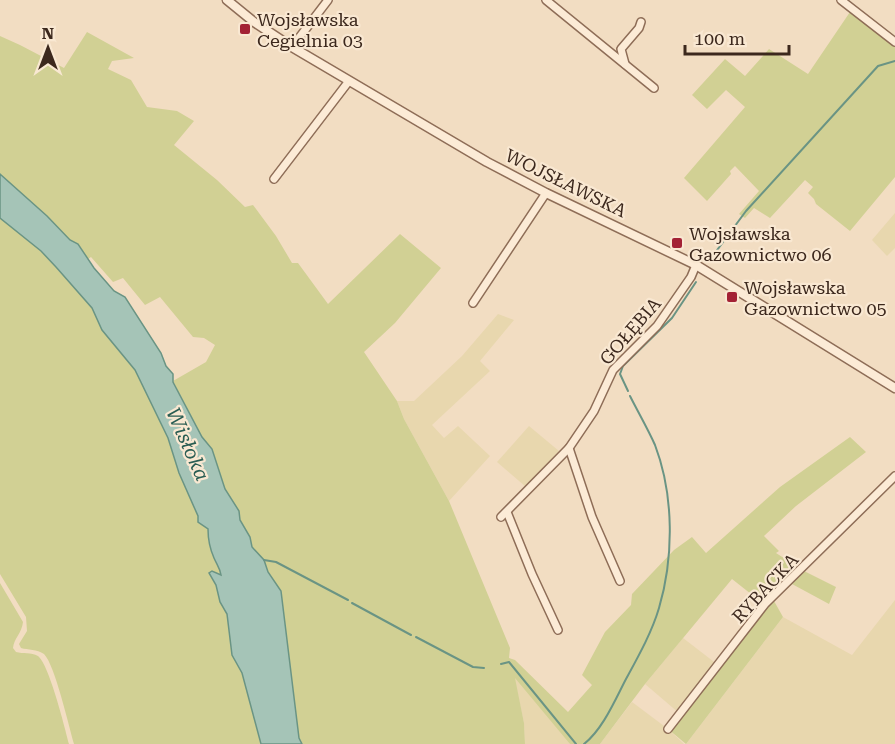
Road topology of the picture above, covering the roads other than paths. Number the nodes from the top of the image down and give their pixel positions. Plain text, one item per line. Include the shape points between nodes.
1 (227, 0) edge
2 (328, 0) edge
3 (546, 0) edge
4 (841, 0) edge
5 (641, 22) dead end
6 (895, 42) edge
7 (292, 47) junction
8 (625, 64) junction
9 (349, 81) junction
10 (654, 88) dead end
11 (274, 179) dead end
12 (546, 193) junction
13 (696, 265) junction
14 (473, 303) dead end
15 (895, 388) edge
16 (569, 448) junction
17 (895, 476) edge
18 (620, 581) dead end
19 (558, 630) dead end
20 (668, 729) dead end

1 - 7 street, WOJSŁAWSKA
2 - 7 street
3 - 8 street
4 - 6 street
5 - 8 street via 621,49
7 - 9 street, WOJSŁAWSKA
8 - 10 street
9 - 11 street
9 - 12 street, WOJSŁAWSKA
12 - 13 street, WOJSŁAWSKA
12 - 14 street
13 - 15 street, WOJSŁAWSKA
13 - 16 street, GOŁĘBIA via 657,326 614,370 594,411
16 - 18 street
16 - 19 street, GOŁĘBIA via 504,514
17 - 20 street, RYBACKA via 765,604

